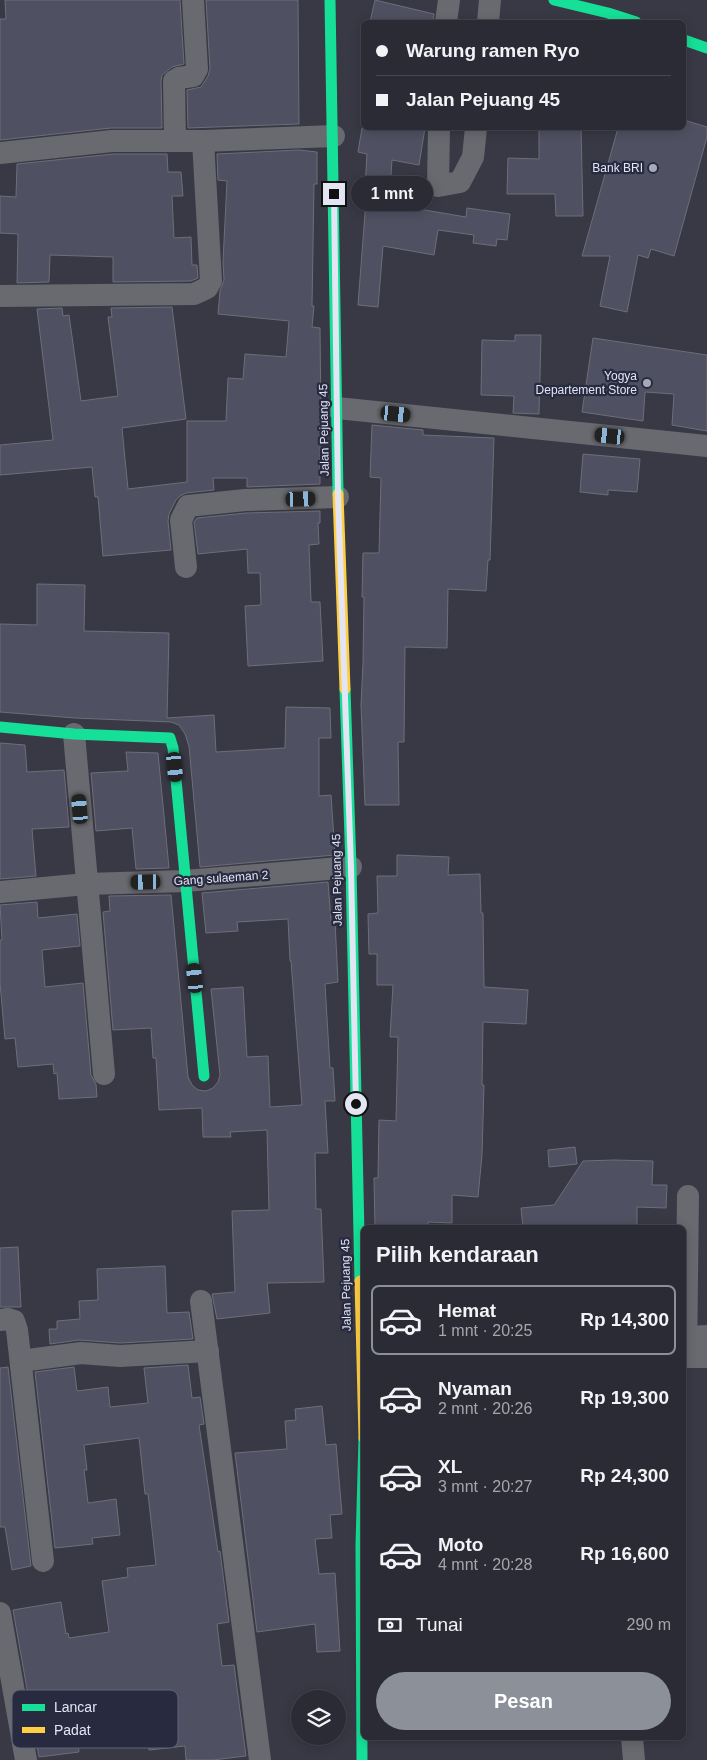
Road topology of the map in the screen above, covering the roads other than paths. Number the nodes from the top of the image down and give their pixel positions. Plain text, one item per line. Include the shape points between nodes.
1 (193, 0) edge
2 (330, 0) edge
3 (449, 0) edge
4 (490, 0) edge
5 (554, 0) edge
6 (446, 20) edge
7 (488, 20) edge
8 (630, 20) edge
9 (686, 41) edge
10 (707, 48) edge
11 (439, 130) edge
12 (476, 130) edge
13 (334, 136) junction
14 (175, 141) junction
15 (203, 141) junction
16 (0, 153) edge
17 (0, 296) edge
18 (337, 408) junction
19 (707, 446) edge
20 (338, 497) junction
21 (186, 567) dead end
22 (0, 727) edge
23 (74, 734) junction
24 (351, 867) junction
25 (185, 881) junction
26 (86, 884) junction
27 (0, 892) edge
28 (104, 1074) dead end
29 (204, 1076) dead end
30 (688, 1196) dead end
31 (201, 1301) dead end
32 (361, 1316) edge
33 (0, 1320) edge
34 (694, 1349) edge
35 (208, 1351) junction
36 (21, 1361) junction
37 (43, 1561) dead end
38 (0, 1613) edge
39 (14, 1690) edge
40 (362, 1740) edge
41 (632, 1740) edge
42 (260, 1760) edge
43 (362, 1760) edge
44 (634, 1760) edge

1 - 14 street via 197,69 193,76 174,81
2 - 13 street, Jalan Pejuang 45
3 - 6 street
4 - 7 street
5 - 8 street
9 - 10 street
11 - 12 street via 438,186 460,182 473,157
13 - 15 street
13 - 18 street, Jalan Pejuang 45
14 - 15 street
14 - 16 street via 112,141
15 - 17 street via 211,281 207,288 194,294
18 - 19 street
18 - 20 street, Jalan Pejuang 45
20 - 21 street via 244,500 188,506 180,520
20 - 24 street, Jalan Pejuang 45
22 - 23 street
23 - 25 street via 170,738
23 - 26 street
24 - 25 street, Gang sulaeman 2
24 - 32 street, Jalan Pejuang 45
25 - 26 street, Gang sulaeman 2
25 - 29 street
26 - 27 street, Gang sulaeman 2
26 - 28 street
30 - 34 street
31 - 35 street
33 - 36 street via 14,1321
35 - 36 street via 120,1356 82,1353
35 - 42 street
36 - 37 street
38 - 39 street
40 - 43 street, Jalan Pejuang 45
41 - 44 street

